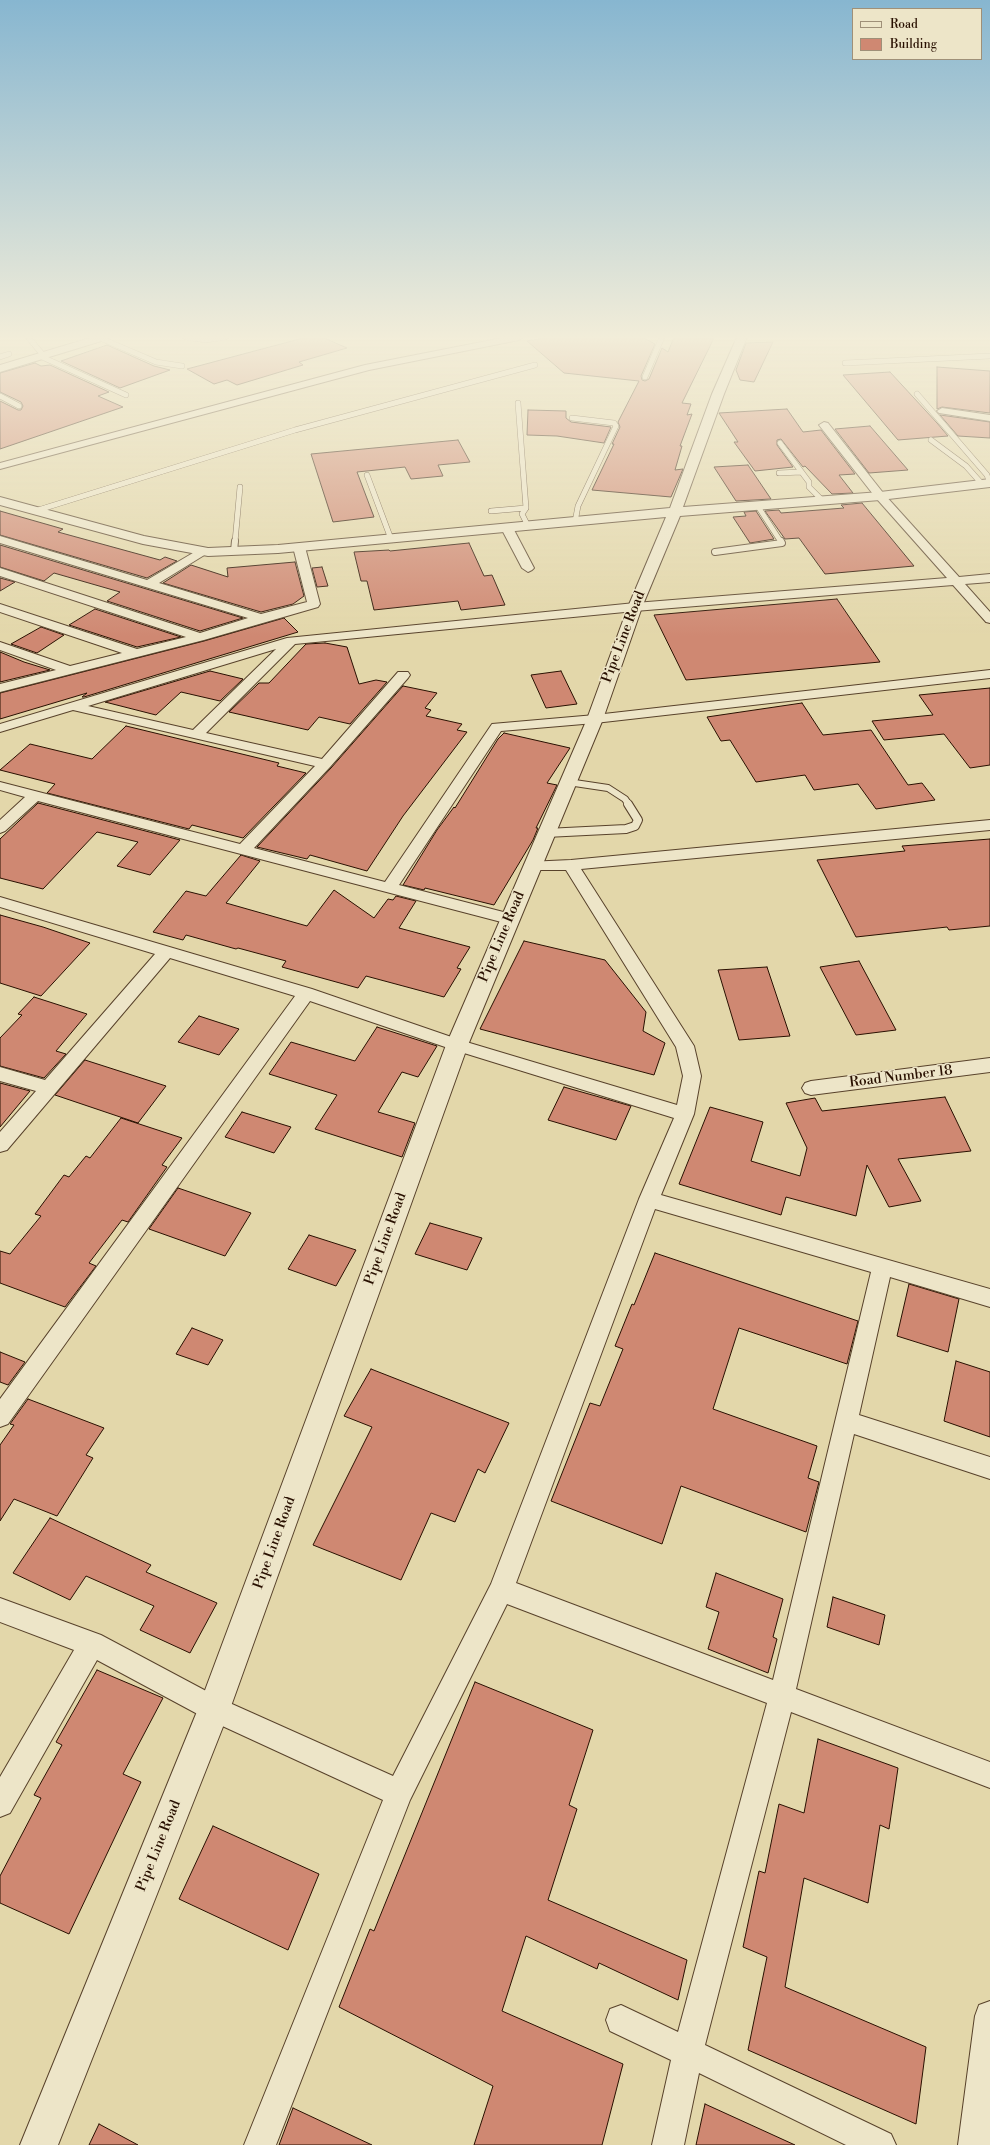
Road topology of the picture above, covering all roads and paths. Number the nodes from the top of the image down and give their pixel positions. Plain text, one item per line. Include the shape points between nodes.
1 (107, 437) edge
2 (272, 437) edge
3 (521, 437) edge
4 (611, 437) edge
5 (702, 437) edge
6 (834, 437) edge
7 (954, 437) edge
8 (931, 440) dead end
9 (780, 443) dead end
10 (0, 466) edge
11 (801, 472) junction
12 (779, 473) dead end
13 (367, 475) dead end
14 (987, 483) edge
15 (240, 487) dead end
16 (880, 496) junction
17 (822, 500) junction
18 (0, 502) edge
19 (757, 505) junction
20 (526, 508) junction
21 (36, 511) junction
22 (491, 511) dead end
23 (675, 512) junction
24 (576, 522) junction
25 (528, 526) junction
26 (507, 528) junction
27 (0, 538) edge
28 (391, 538) junction
29 (298, 547) junction
30 (234, 551) junction
31 (202, 552) junction
32 (715, 552) dead end
33 (528, 568) dead end
34 (0, 572) edge
35 (990, 578) edge
36 (958, 581) junction
37 (149, 584) junction
38 (634, 607) junction
39 (0, 608) edge
40 (260, 618) junction
41 (990, 619) edge
42 (200, 637) junction
43 (291, 642) junction
44 (0, 646) edge
45 (135, 654) junction
46 (69, 670) junction
47 (990, 674) edge
48 (404, 676) dead end
49 (1, 687) edge
50 (75, 707) junction
51 (595, 719) junction
52 (0, 728) edge
53 (197, 734) junction
54 (325, 764) junction
55 (568, 782) junction
56 (0, 786) edge
57 (36, 795) junction
58 (990, 825) edge
59 (0, 828) edge
60 (546, 833) junction
61 (244, 849) junction
62 (532, 865) junction
63 (570, 865) junction
64 (389, 888) junction
65 (0, 902) edge
66 (509, 919) junction
67 (167, 951) junction
68 (306, 993) junction
69 (457, 1045) junction
70 (990, 1065) edge
71 (0, 1074) edge
72 (49, 1088) junction
73 (811, 1088) dead end
74 (685, 1114) junction
75 (0, 1144) edge
76 (649, 1199) junction
77 (882, 1268) junction
78 (990, 1298) edge
79 (0, 1417) edge
80 (846, 1421) junction
81 (990, 1468) edge
82 (501, 1590) junction
83 (0, 1610) edge
84 (92, 1644) junction
85 (782, 1696) junction
86 (214, 1709) junction
87 (990, 1775) edge
88 (399, 1793) junction
89 (0, 1803) edge
90 (990, 2016) edge
91 (621, 2020) dead end
92 (688, 2052) junction
93 (39, 2145) edge
94 (260, 2145) edge
95 (668, 2145) edge
96 (880, 2145) edge
97 (974, 2145) edge

1 - 10 street
2 - 21 lane
3 - 20 lane
4 - 24 lane via 578,506
5 - 23 street, Pipe Line Road
6 - 16 street
7 - 14 lane via 987,475
8 - 14 lane
9 - 11 lane
11 - 12 lane
11 - 17 lane via 809,482 809,487
13 - 28 lane
14 - 16 street
15 - 30 lane
16 - 17 street
16 - 36 street
17 - 19 street
18 - 21 street
19 - 23 street
19 - 32 lane via 782,543
20 - 22 lane
20 - 25 lane via 522,514
21 - 31 street via 142,540
23 - 24 street
23 - 38 street, Pipe Line Road
24 - 25 street
25 - 26 street
26 - 28 street
26 - 33 street
27 - 37 street
28 - 29 street
29 - 30 street
29 - 40 street via 314,604
30 - 31 street
31 - 37 street
34 - 42 street
35 - 36 street
36 - 38 street
36 - 41 street
37 - 40 street
38 - 43 street
38 - 51 street, Pipe Line Road
39 - 45 street
40 - 42 street
42 - 45 street
43 - 50 street
43 - 53 street
44 - 46 street
45 - 46 street
46 - 49 street
47 - 51 street
48 - 54 street
50 - 52 street
50 - 53 street
51 - 55 street, Pipe Line Road
51 - 64 street via 496,727
53 - 54 street
54 - 61 street
55 - 60 street, Pipe Line Road
55 - 60 lane via 608,788 616,792 625,799 638,820 636,826 626,829
56 - 57 street
57 - 59 street
57 - 61 street
58 - 63 street
60 - 62 street, Pipe Line Road
61 - 64 street
62 - 63 street
62 - 66 street, Pipe Line Road
63 - 74 street via 685,1046 692,1076
64 - 66 street
65 - 67 street
66 - 69 street, Pipe Line Road
67 - 68 street
67 - 72 street
68 - 69 street
68 - 79 street
69 - 74 street
69 - 86 street, Pipe Line Road
70 - 73 street, Road Number 18
71 - 72 street
72 - 75 street
74 - 76 street
76 - 77 street
76 - 82 street
77 - 78 street
77 - 80 street
80 - 81 street
80 - 85 street
82 - 85 street
82 - 88 street
83 - 84 street
84 - 86 street
84 - 89 street
85 - 87 street
85 - 92 street
86 - 88 street
86 - 93 street, Pipe Line Road
88 - 94 street
90 - 97 street
91 - 92 street
92 - 95 street
92 - 96 street

